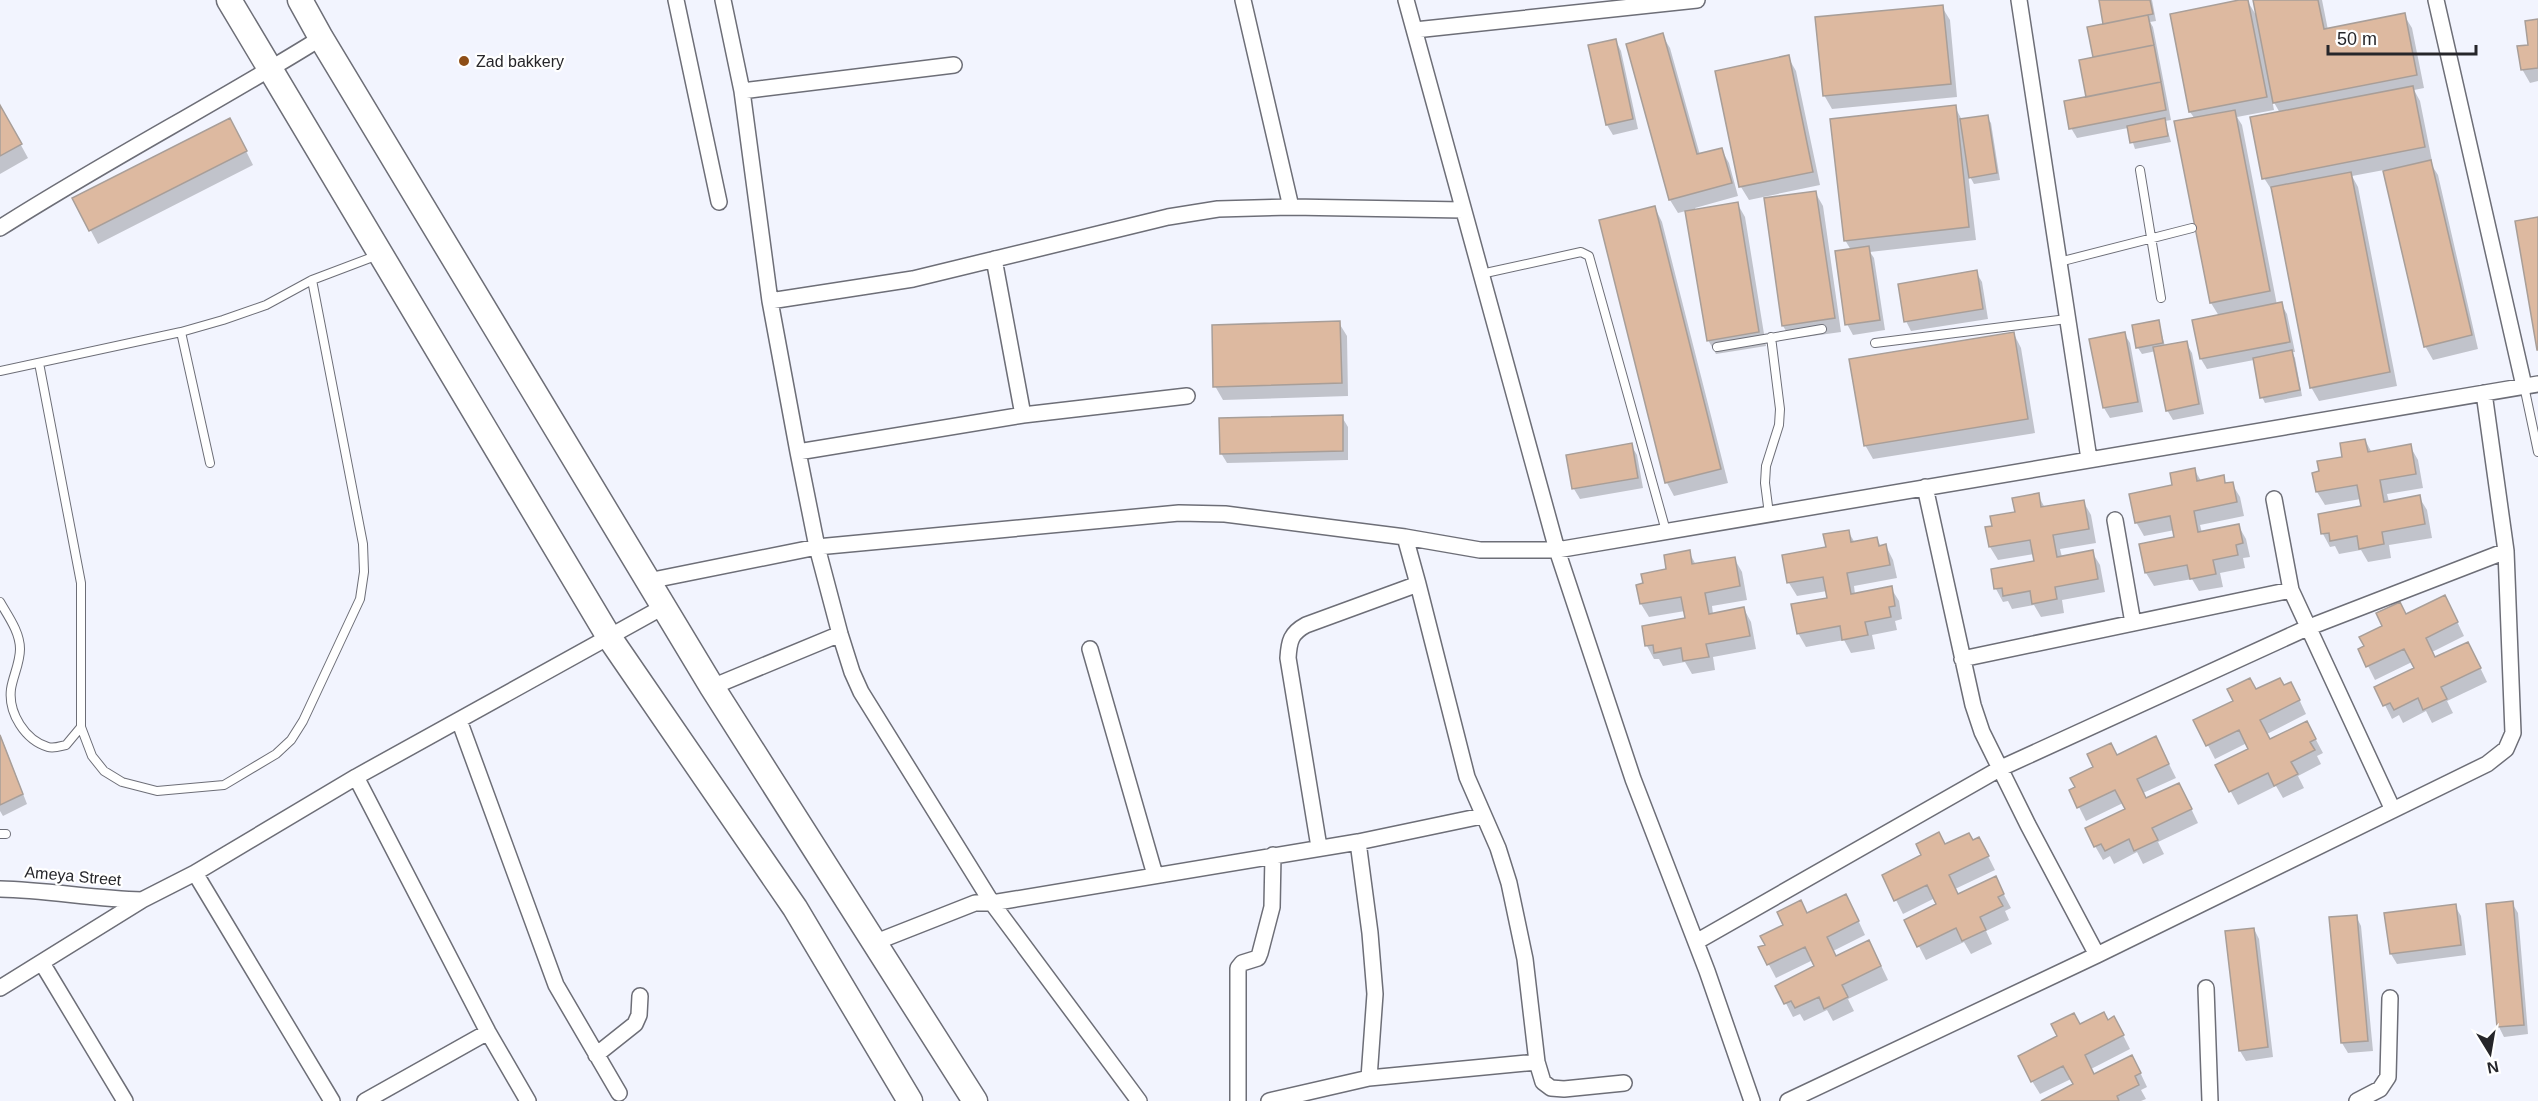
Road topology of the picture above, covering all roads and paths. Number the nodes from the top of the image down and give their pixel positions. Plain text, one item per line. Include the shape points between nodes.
1 (229, 0) edge
2 (300, 0) edge
3 (676, 0) edge
4 (723, 0) edge
5 (1243, 0) edge
6 (1406, 0) edge
7 (1697, 0) edge
8 (2019, 0) edge
9 (2436, 0) edge
10 (1415, 30) junction
11 (321, 38) junction
12 (954, 66) dead end
13 (270, 70) junction
14 (742, 91) junction
15 (2140, 170) dead end
16 (719, 202) dead end
17 (1291, 207) junction
18 (1463, 210) junction
19 (0, 228) edge
20 (2192, 228) dead end
21 (2151, 239) junction
22 (382, 253) junction
23 (994, 259) junction
24 (2059, 262) junction
25 (1480, 274) junction
26 (312, 280) junction
27 (2161, 298) dead end
28 (770, 301) junction
29 (2067, 319) junction
30 (1822, 328) dead end
31 (181, 332) junction
32 (1771, 338) junction
33 (1875, 343) dead end
34 (1717, 347) dead end
35 (39, 363) junction
36 (0, 371) edge
37 (2531, 385) edge
38 (2484, 393) junction
39 (1187, 396) dead end
40 (1023, 416) junction
41 (798, 452) junction
42 (2538, 452) edge
43 (2089, 459) junction
44 (210, 463) dead end
45 (1925, 487) junction
46 (2274, 499) dead end
47 (1769, 513) junction
48 (2115, 520) dead end
49 (1666, 531) junction
50 (1405, 537) junction
51 (817, 547) junction
52 (1557, 550) junction
53 (2506, 551) junction
54 (648, 581) junction
55 (1418, 584) junction
56 (2291, 590) junction
57 (0, 602) edge
58 (663, 607) junction
59 (2133, 623) junction
60 (2307, 628) junction
61 (840, 634) junction
62 (609, 637) junction
63 (1090, 650) dead end
64 (1962, 659) junction
65 (712, 687) junction
66 (459, 720) junction
67 (81, 727) junction
68 (2001, 768) junction
69 (356, 777) junction
70 (2393, 810) junction
71 (1482, 816) junction
72 (1358, 842) junction
73 (1319, 847) junction
74 (1274, 855) junction
75 (195, 873) junction
76 (1155, 875) junction
77 (0, 889) edge
78 (142, 900) junction
79 (992, 903) junction
80 (876, 942) junction
81 (1696, 942) junction
82 (2097, 955) junction
83 (42, 963) junction
84 (0, 988) edge
85 (2206, 988) dead end
86 (640, 996) dead end
87 (2390, 998) dead end
88 (488, 1032) junction
89 (597, 1055) junction
90 (1537, 1062) junction
91 (1370, 1078) junction
92 (1624, 1083) dead end
93 (619, 1093) dead end
94 (124, 1101) edge
95 (332, 1101) edge
96 (365, 1101) edge
97 (528, 1101) edge
98 (910, 1101) edge
99 (975, 1101) edge
100 (1139, 1101) edge
101 (1238, 1101) edge
102 (1269, 1101) edge
103 (1752, 1101) edge
104 (1788, 1101) edge
105 (2210, 1101) edge
106 (2357, 1101) edge

1 - 13 main road
2 - 11 main road
3 - 16 street
4 - 14 street
5 - 17 street
6 - 10 street
7 - 10 street
8 - 24 street
9 - 37 street
10 - 18 street
11 - 13 street
11 - 54 main road
12 - 14 street
13 - 19 street
13 - 22 main road
14 - 28 street
15 - 21 lane
17 - 18 street
17 - 23 street via 1218,209 1168,217
18 - 25 street
20 - 21 lane
21 - 24 lane
21 - 27 lane
22 - 26 lane
22 - 62 main road
23 - 28 street via 913,279
23 - 40 street
24 - 29 street
25 - 49 lane via 1581,252 1589,256
25 - 52 street
26 - 31 lane via 266,305
26 - 67 lane via 363,544 364,572 360,599 303,721 276,754 224,785 157,791 122,782 104,771 92,756
28 - 41 street
29 - 33 lane
29 - 43 street
30 - 32 lane
31 - 35 lane
31 - 44 lane
32 - 34 lane
32 - 47 lane via 1780,410 1766,466
35 - 36 lane
35 - 67 lane via 81,583
37 - 38 street
37 - 42 lane
38 - 43 street
38 - 53 street
39 - 40 street
40 - 41 street
41 - 51 street
43 - 45 street
45 - 47 street
45 - 64 street
46 - 56 street
47 - 49 street
48 - 59 street
49 - 52 street
50 - 51 street via 1204,512
50 - 52 street via 1480,550
50 - 55 street
51 - 54 street
51 - 61 street
52 - 81 street via 1633,779
53 - 60 street
53 - 70 street via 2513,733 2506,749 2487,764
54 - 58 main road
55 - 71 street via 1467,777
55 - 73 street via 1306,625 1295,631 1288,643
56 - 59 street
56 - 60 street
57 - 67 lane via 21,648 10,690 12,711 22,729 51,748 66,745
58 - 62 street
58 - 65 main road
59 - 64 street
60 - 68 street
60 - 70 street
61 - 65 street
61 - 79 street via 861,692
62 - 66 street
62 - 98 main road via 795,908
63 - 76 street
64 - 68 street via 1982,732
65 - 80 main road
66 - 69 street
66 - 89 street via 555,985
68 - 81 street
68 - 82 street
69 - 75 street
69 - 88 street
70 - 82 street
71 - 72 street
71 - 90 street via 1509,883 1525,959
72 - 73 street
72 - 91 street via 1375,994
73 - 74 street
74 - 76 street
74 - 101 street via 1272,907 1260,953 1258,958 1238,968
75 - 78 street
75 - 95 street
76 - 79 street
77 - 78 street, Ameya Street
78 - 83 street
79 - 80 street via 975,903
79 - 100 street
80 - 99 main road
81 - 103 street
82 - 104 street
83 - 84 street
83 - 94 street
85 - 105 street
86 - 89 street via 635,1024
87 - 106 street via 2388,1077 2380,1089
88 - 96 street
88 - 97 street
89 - 93 street
90 - 91 street
90 - 92 street via 1543,1082 1551,1088
91 - 102 street

